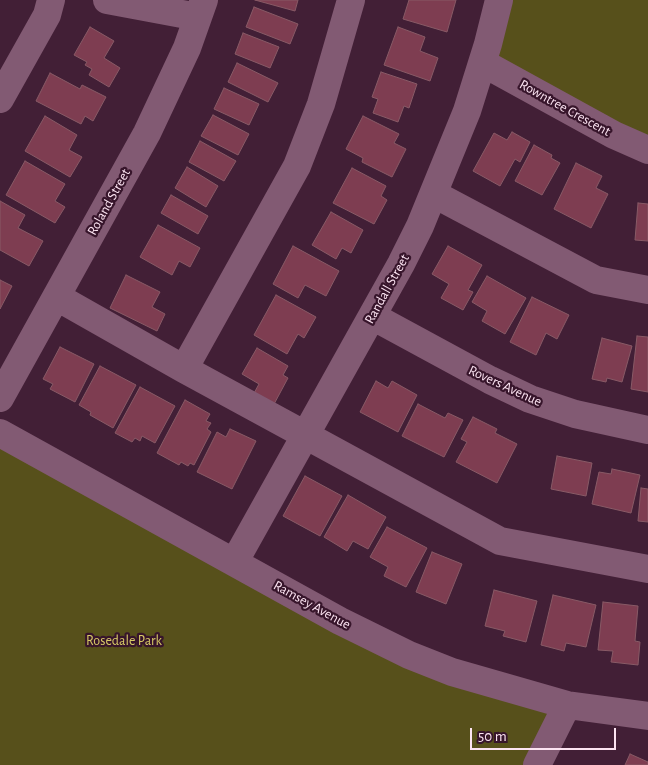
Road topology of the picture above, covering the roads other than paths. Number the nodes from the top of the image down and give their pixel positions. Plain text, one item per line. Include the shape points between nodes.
1 (52, 0) edge
2 (107, 0) edge
3 (351, 0) edge
4 (499, 0) edge
5 (201, 9) edge
6 (483, 64) junction
7 (0, 99) edge
8 (648, 150) edge
9 (434, 194) junction
10 (648, 290) edge
11 (57, 297) junction
12 (372, 316) junction
13 (184, 369) junction
14 (0, 398) edge
15 (648, 430) edge
16 (0, 433) edge
17 (305, 435) junction
18 (235, 561) junction
19 (648, 569) edge
20 (567, 705) junction
21 (648, 716) edge
22 (537, 765) edge

1 - 7 street
2 - 5 street
3 - 13 street via 321,104 297,166
4 - 6 street, Randall Street
5 - 11 street, Roland Street via 187,48 147,133
6 - 8 street, Rowntree Crescent
6 - 9 street, Randall Street
9 - 10 street via 596,280
9 - 12 street, Randall Street via 411,245
11 - 13 street
11 - 14 street, Roland Street
12 - 15 street, Rovers Avenue via 530,399 582,416
12 - 17 street, Randall Street
13 - 17 street
16 - 18 street, Ramsey Avenue
17 - 18 street, Randall Street
17 - 19 street via 500,541
18 - 20 street, Ramsey Avenue via 340,621 409,655 452,672
20 - 21 street, Ramsey Avenue
20 - 22 street

